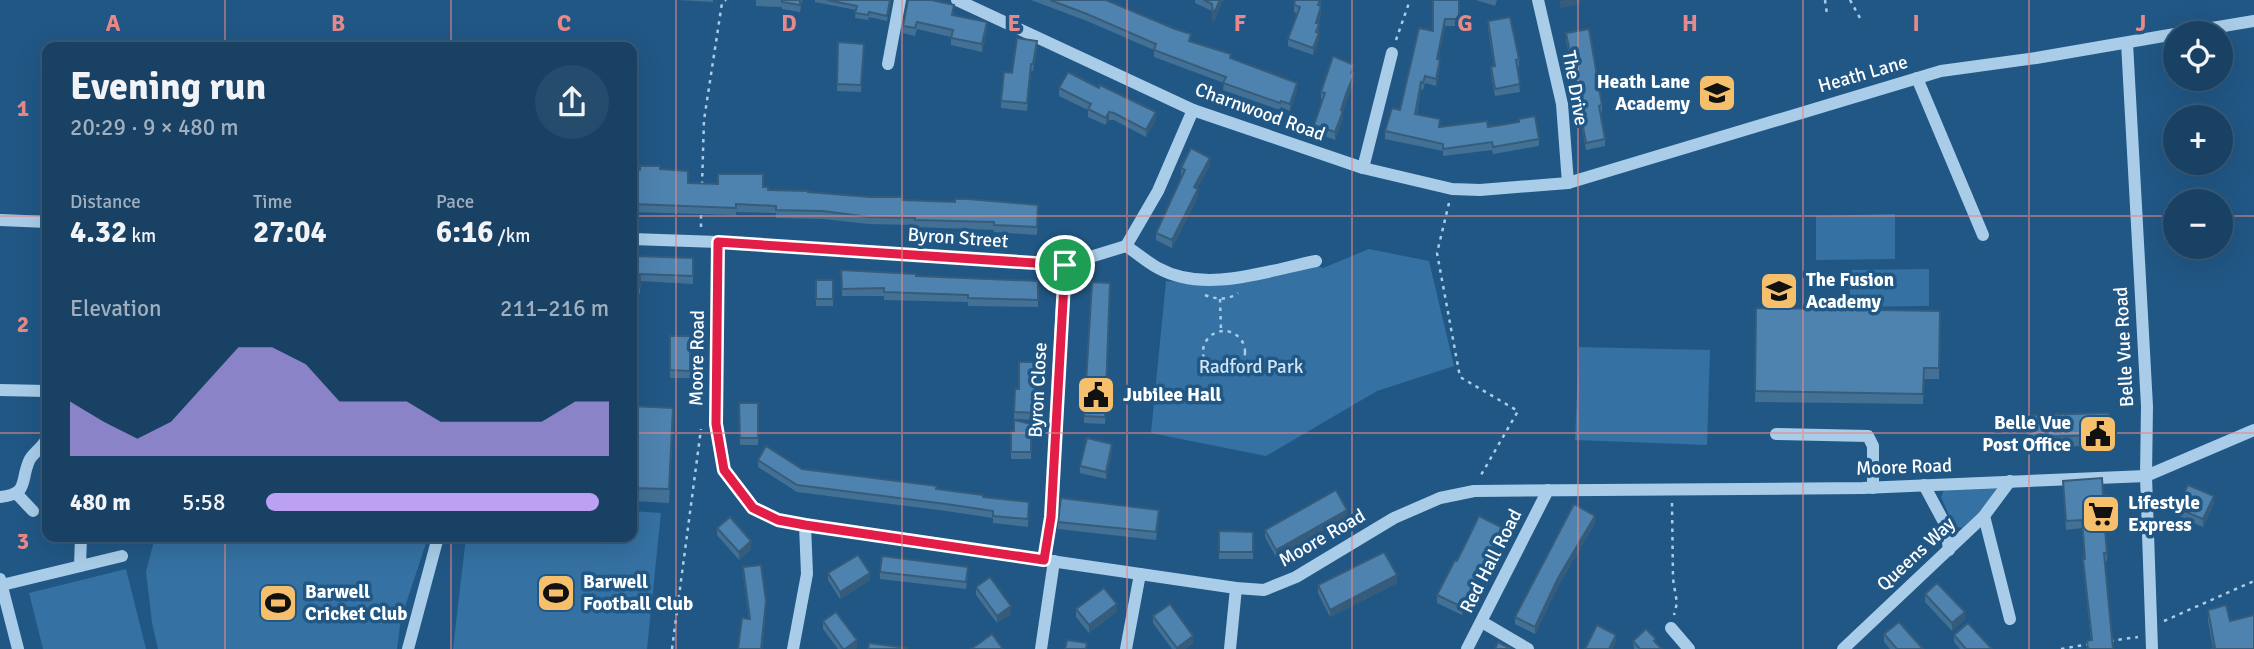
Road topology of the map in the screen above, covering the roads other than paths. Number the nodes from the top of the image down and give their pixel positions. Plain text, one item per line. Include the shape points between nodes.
1 (900, 0) edge
2 (957, 0) edge
3 (1538, 0) edge
4 (2254, 20) edge
5 (2233, 24) edge
6 (2163, 36) edge
7 (2127, 43) junction
8 (1392, 53) road end
9 (888, 64) dead end
10 (1917, 78) junction
11 (1193, 110) junction
12 (1363, 168) junction
13 (1568, 183) junction
14 (0, 220) edge
15 (42, 222) edge
16 (1983, 235) dead end
17 (637, 239) edge
18 (718, 242) junction
19 (1126, 246) junction
20 (1316, 261) dead end
21 (1065, 265) junction
22 (0, 390) edge
23 (42, 391) edge
24 (2254, 430) edge
25 (1776, 435) dead end
26 (42, 447) edge
27 (2146, 476) junction
28 (2010, 481) junction
29 (1924, 485) junction
30 (1873, 488) junction
31 (1548, 490) junction
32 (16, 493) junction
33 (0, 497) edge
34 (33, 511) dead end
35 (1984, 516) junction
36 (1051, 517) road end
37 (805, 525) junction
38 (81, 542) edge
39 (437, 542) edge
40 (1949, 550) junction
41 (122, 556) dead end
42 (1049, 561) junction
43 (80, 566) junction
44 (1140, 575) junction
45 (1, 582) edge
46 (1236, 588) junction
47 (2010, 619) dead end
48 (1482, 622) junction
49 (1671, 628) road end
50 (1846, 648) edge
51 (18, 649) edge
52 (408, 649) edge
53 (793, 649) edge
54 (1041, 649) edge
55 (1126, 649) edge
56 (1230, 649) edge
57 (1467, 649) edge
58 (1528, 649) edge
59 (1689, 649) edge
60 (2152, 649) edge

1 - 9 street
2 - 11 street, Charnwood Road
3 - 13 street, The Drive via 1562,104
4 - 5 street
6 - 7 street, Heath Lane
7 - 10 street, Heath Lane
7 - 27 street, Belle Vue Road via 2147,407
8 - 12 street
10 - 13 street, Heath Lane
10 - 16 street
11 - 12 street, Charnwood Road
11 - 19 street via 1158,191
12 - 13 street, Charnwood Road via 1452,189
14 - 15 street
17 - 18 street, Byron Street
18 - 21 street, Byron Street
18 - 37 street, Moore Road via 716,424 724,470 753,508 778,520
19 - 20 street via 1158,268 1185,278 1225,279
19 - 21 street, Byron Street
21 - 36 street, Byron Close
22 - 23 street
24 - 27 street
25 - 30 street via 1868,436
26 - 32 street via 29,460 21,490
27 - 28 street, Moore Road
27 - 60 street, Belle Vue Road
28 - 29 street, Moore Road
28 - 35 street, Queens Way
29 - 30 street, Moore Road
29 - 40 street via 1946,526
30 - 31 street, Moore Road
31 - 46 street, Moore Road via 1474,491 1440,498 1394,518 1296,577 1264,590
31 - 48 street, Red Hall Road
32 - 33 street
32 - 34 street
35 - 40 street, Queens Way
35 - 47 street
37 - 42 street, Moore Road
37 - 53 street via 807,575
38 - 43 street
39 - 52 street
40 - 50 street, Queens Way
41 - 43 street
42 - 44 street, Moore Road
42 - 54 street
43 - 45 street
44 - 46 street, Moore Road
44 - 55 street
45 - 51 street
46 - 56 street
48 - 57 street, Red Hall Road
48 - 58 street
49 - 59 street

